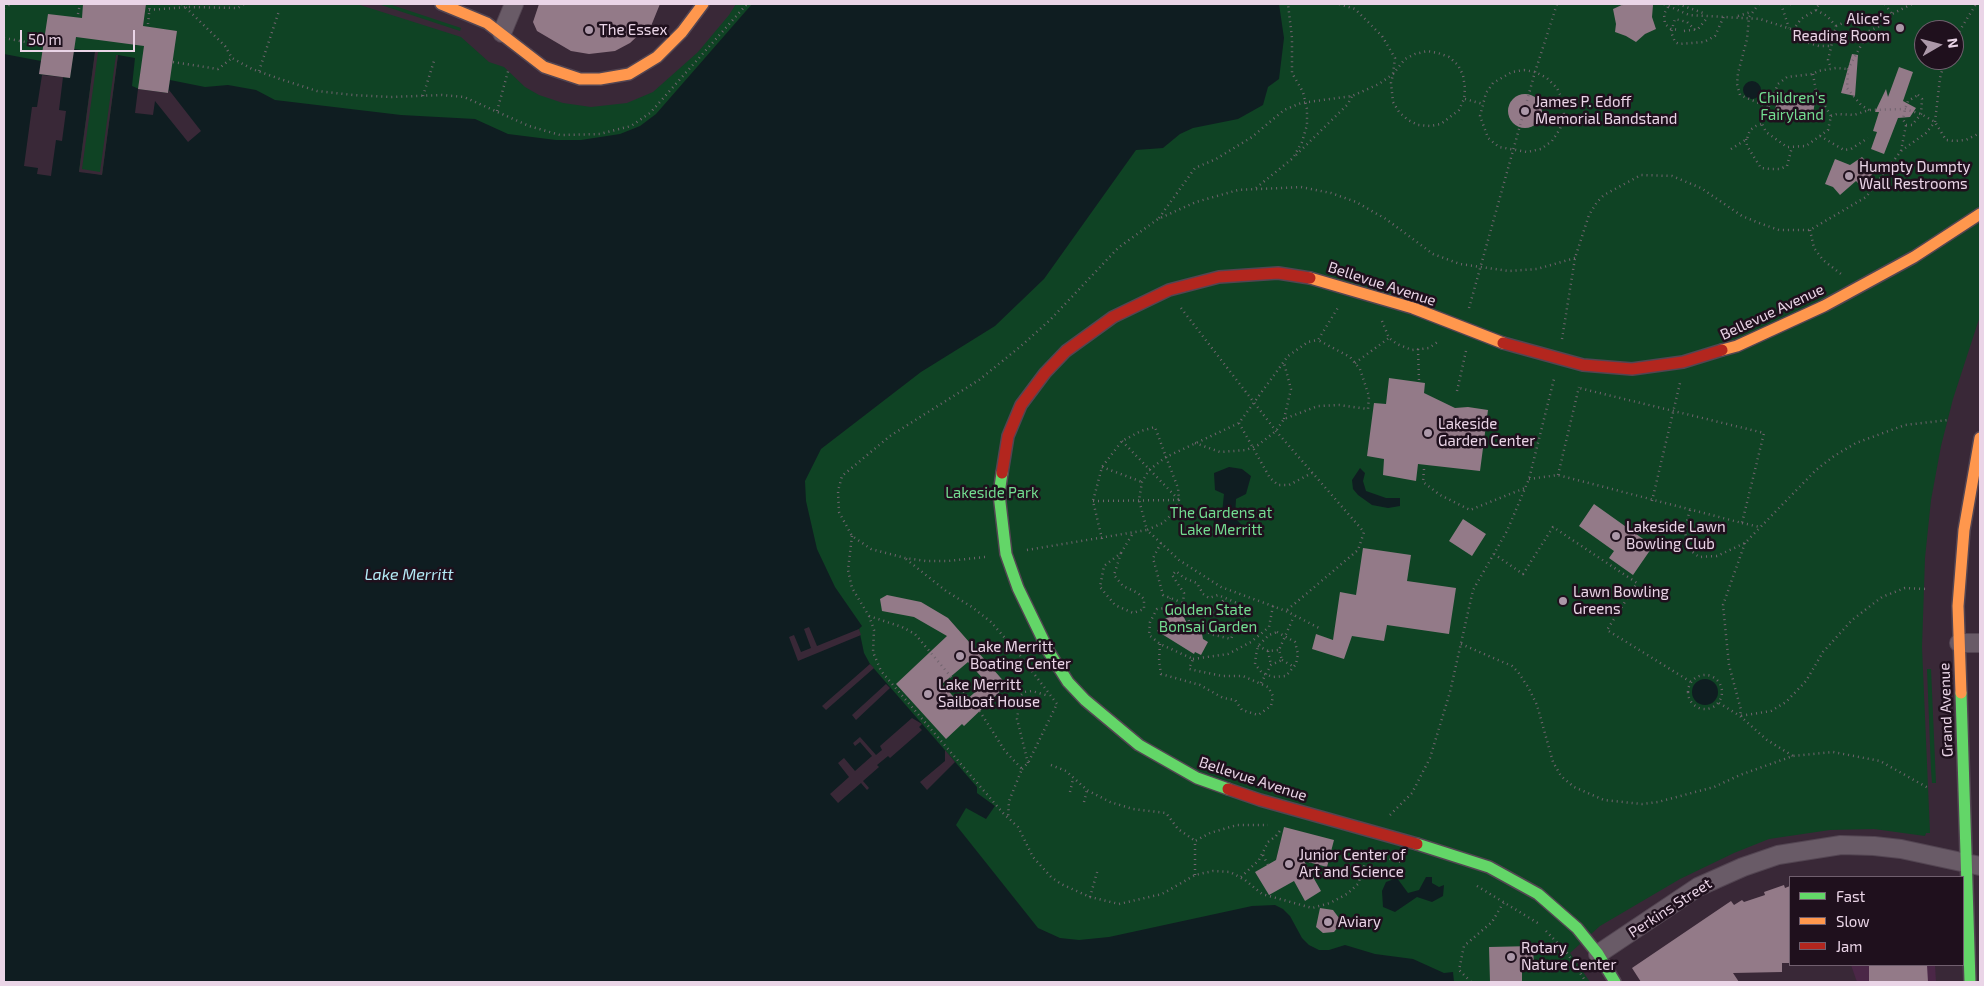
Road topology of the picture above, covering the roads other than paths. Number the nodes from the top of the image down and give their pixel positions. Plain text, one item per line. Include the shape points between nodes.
1 (442, 4) edge
2 (514, 4) edge
3 (703, 4) edge
4 (502, 33) junction
5 (1980, 214) edge
6 (1980, 438) edge
7 (1959, 643) junction
8 (1980, 644) edge
9 (1973, 864) edge
10 (1598, 954) junction
11 (1615, 982) edge
12 (1970, 982) edge

1 - 4 street via 476,16
2 - 4 street
3 - 4 street via 658,57 629,74 600,79 580,79 544,67
5 - 10 street, Bellevue Avenue via 1914,257 1854,290 1737,346 1683,362 1632,369 1583,365 1496,342 1413,308 1322,280 1278,273 1248,274 1169,290 1113,317 1066,351 1021,405 1008,436 999,494 1006,554 1018,588 1049,652 1068,682 1113,726 1169,764 1197,778 1260,800 1489,867 1514,879 1558,910
6 - 7 street, Grand Avenue via 1964,530
7 - 8 street
7 - 9 street, Grand Avenue
9 - 10 street, Perkins Street via 1874,846 1841,845 1778,855 1698,887
9 - 12 street, Grand Avenue
10 - 11 street, Bellevue Avenue

